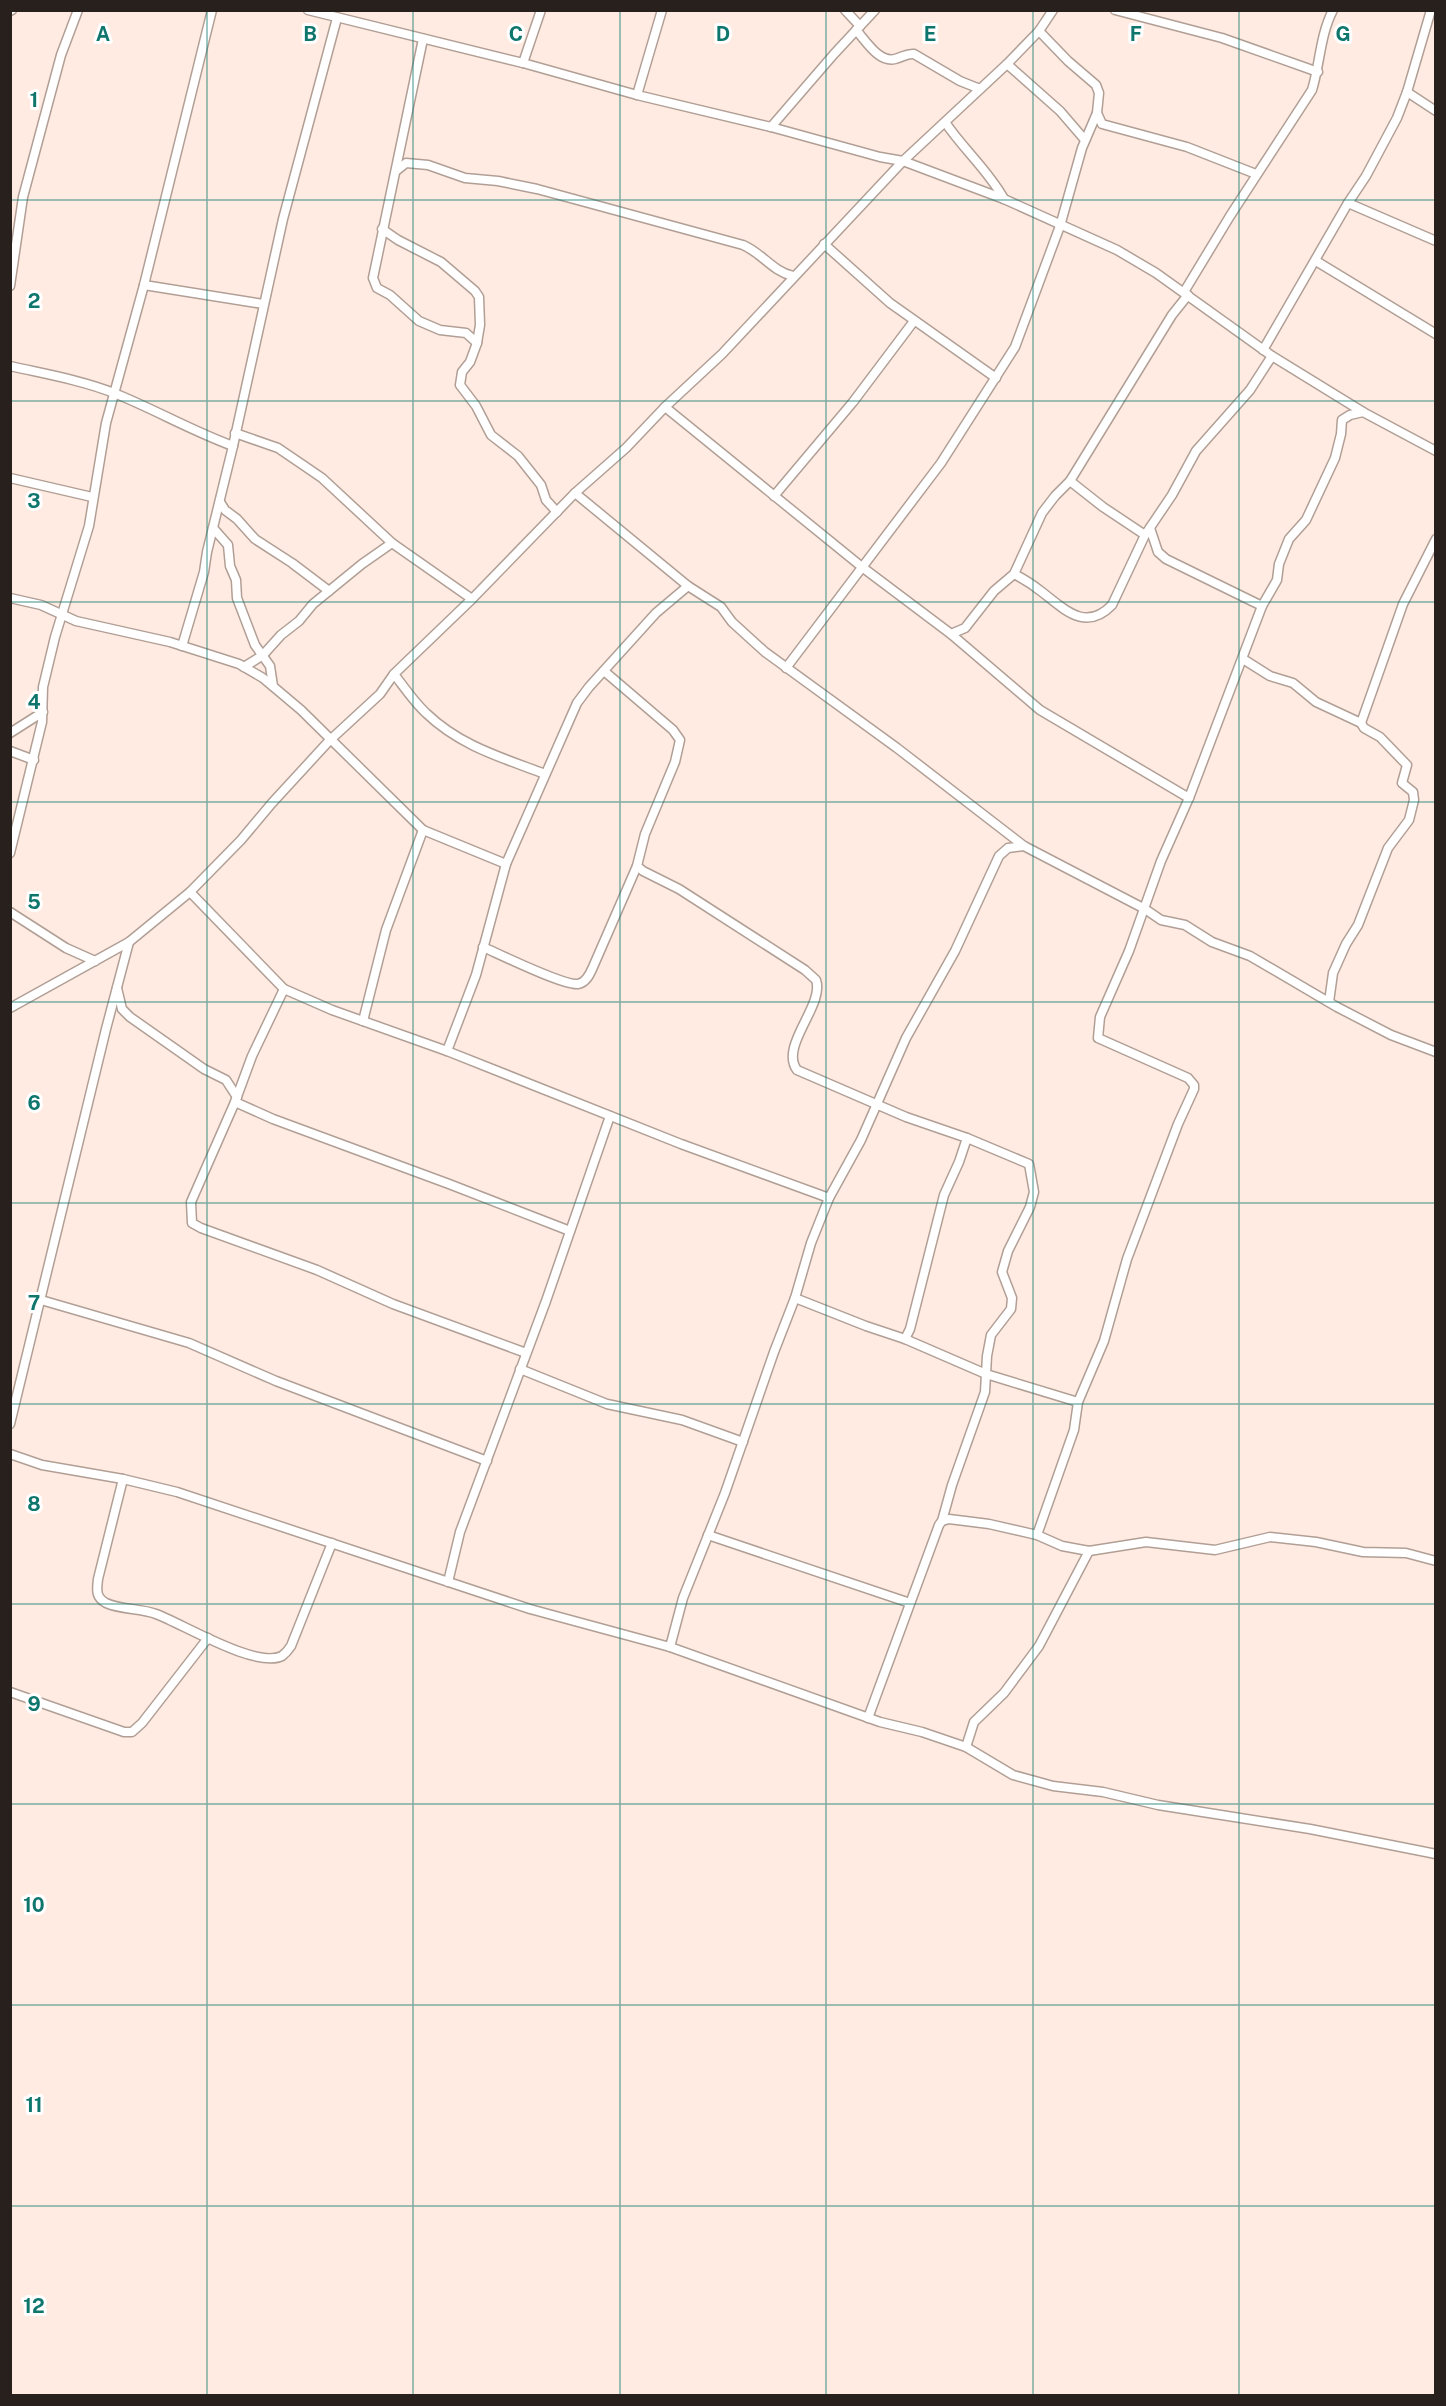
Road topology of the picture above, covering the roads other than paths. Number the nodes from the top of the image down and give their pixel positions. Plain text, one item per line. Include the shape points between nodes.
1 (78, 10) edge
2 (212, 10) edge
3 (308, 10) edge
4 (541, 10) edge
5 (662, 10) edge
6 (845, 10) edge
7 (875, 10) edge
8 (1053, 10) edge
9 (1115, 10) edge
10 (1333, 10) edge
11 (1428, 11) edge
12 (337, 18) junction
13 (858, 28) junction
14 (1039, 31) junction
15 (423, 39) junction
16 (523, 63) junction
17 (1007, 63) junction
18 (1317, 72) junction
19 (980, 89) junction
20 (1407, 92) junction
21 (637, 95) junction
22 (1436, 111) edge
23 (1097, 113) junction
24 (945, 122) junction
25 (771, 127) junction
26 (1085, 140) junction
27 (903, 161) junction
28 (396, 171) junction
29 (1256, 174) junction
30 (1004, 199) junction
31 (1348, 203) junction
32 (1060, 226) junction
33 (382, 229) junction
34 (1436, 241) edge
35 (824, 244) junction
36 (1316, 261) junction
37 (793, 276) junction
38 (144, 285) junction
39 (10, 286) edge
40 (1186, 293) junction
41 (263, 304) junction
42 (914, 321) junction
43 (1436, 334) edge
44 (477, 343) junction
45 (1263, 350) junction
46 (1272, 356) junction
47 (10, 366) edge
48 (996, 378) junction
49 (114, 393) junction
50 (665, 407) junction
51 (1363, 412) junction
52 (235, 433) junction
53 (233, 446) junction
54 (1436, 451) edge
55 (10, 478) edge
56 (1070, 481) junction
57 (575, 494) junction
58 (774, 496) junction
59 (92, 497) junction
60 (220, 502) junction
61 (557, 512) junction
62 (213, 528) junction
63 (1147, 532) junction
64 (1435, 541) edge
65 (392, 543) junction
66 (1138, 550) junction
67 (1158, 552) junction
68 (862, 567) junction
69 (1014, 574) junction
70 (688, 586) junction
71 (329, 591) junction
72 (10, 597) edge
73 (472, 599) junction
74 (1262, 606) junction
75 (61, 613) junction
76 (951, 634) junction
77 (182, 646) junction
78 (263, 655) junction
79 (1243, 659) junction
80 (244, 667) junction
81 (786, 668) junction
82 (604, 671) junction
83 (393, 674) junction
84 (273, 686) junction
85 (44, 711) junction
86 (1361, 723) junction
87 (10, 733) edge
88 (332, 739) junction
89 (10, 751) edge
90 (34, 760) junction
91 (545, 774) junction
92 (1189, 798) junction
93 (423, 830) junction
94 (1024, 846) junction
95 (10, 853) edge
96 (506, 864) junction
97 (637, 866) junction
98 (190, 892) junction
99 (1145, 909) junction
100 (10, 912) edge
101 (129, 942) junction
102 (483, 947) junction
103 (94, 961) junction
104 (117, 987) junction
105 (284, 989) junction
106 (1329, 1002) junction
107 (10, 1008) edge
108 (363, 1021) junction
109 (447, 1052) junction
110 (1436, 1052) edge
111 (236, 1100) junction
112 (877, 1106) junction
113 (610, 1116) junction
114 (967, 1138) junction
115 (829, 1198) junction
116 (570, 1231) junction
117 (795, 1298) junction
118 (41, 1300) junction
119 (905, 1339) junction
120 (526, 1353) junction
121 (520, 1369) junction
122 (986, 1374) junction
123 (1078, 1402) junction
124 (10, 1424) edge
125 (743, 1442) junction
126 (10, 1454) edge
127 (487, 1461) junction
128 (123, 1479) junction
129 (942, 1521) junction
130 (708, 1535) junction
131 (1037, 1535) junction
132 (332, 1543) junction
133 (1089, 1551) junction
134 (1436, 1561) edge
135 (448, 1582) junction
136 (909, 1603) junction
137 (208, 1638) junction
138 (670, 1647) junction
139 (10, 1692) edge
140 (868, 1718) junction
141 (966, 1747) junction
142 (1436, 1854) edge

1 - 39 street via 23,197
2 - 38 street
3 - 12 street
4 - 16 street
5 - 21 street
6 - 13 street
7 - 13 street
8 - 14 street
9 - 18 street via 1222,38
10 - 18 street via 1326,23
11 - 20 street
12 - 15 street
12 - 41 street
13 - 19 street via 883,58 915,54
13 - 25 street
14 - 17 street
14 - 23 street via 1095,85 1099,93
15 - 16 street
15 - 28 street
16 - 21 street
17 - 19 street
17 - 26 street via 1060,111
18 - 29 street via 1312,90
19 - 24 street
20 - 22 street
20 - 31 street via 1383,148
21 - 25 street
23 - 26 street
23 - 29 street via 1107,126 1187,147
24 - 27 street
24 - 30 street
25 - 27 street
26 - 32 street
27 - 30 street
27 - 35 street
28 - 33 street
28 - 37 street via 406,163 428,165 465,178 506,183 609,207 743,245 781,273
29 - 40 street
30 - 32 street
31 - 34 street
31 - 36 street
32 - 40 street via 1117,250
32 - 48 street via 1015,347
33 - 44 street via 441,262 475,291 480,303
33 - 44 street via 373,274 375,286 419,321 440,330 466,333
35 - 37 street
35 - 42 street
36 - 43 street
36 - 45 street
37 - 50 street via 722,354
38 - 41 street
38 - 49 street
40 - 45 street
40 - 56 street
41 - 52 street
42 - 48 street
42 - 58 street
44 - 61 street via 462,372 461,389 476,405 491,435 518,456
45 - 46 street
46 - 51 street
46 - 63 street via 1250,390 1196,451
47 - 49 street
48 - 68 street via 941,463
49 - 53 street
49 - 59 street
50 - 57 street
50 - 58 street
51 - 54 street
51 - 74 street via 1342,420 1335,458 1306,520 1289,539 1277,580
52 - 53 street
52 - 65 street via 278,448 322,478
53 - 60 street
55 - 59 street
56 - 63 street via 1118,518
56 - 69 street via 1042,513
57 - 61 street
57 - 70 street
58 - 68 street
59 - 75 street via 89,526
60 - 62 street
60 - 71 street via 255,539
61 - 73 street
62 - 77 street
62 - 78 street via 228,545 237,598 255,645
63 - 66 street
63 - 67 street
64 - 86 street via 1399,615
65 - 71 street
65 - 73 street
66 - 67 street
66 - 69 street via 1112,605 1091,618 1061,607
67 - 74 street via 1181,568
68 - 76 street
68 - 81 street
69 - 76 street via 994,591 965,628
70 - 81 street via 722,607 732,622
70 - 82 street via 656,613
71 - 78 street
72 - 75 street
73 - 83 street
74 - 79 street
75 - 77 street via 84,623
75 - 85 street via 43,687
76 - 92 street via 1040,710
77 - 80 street
78 - 80 street
78 - 84 street via 270,666
79 - 86 street
79 - 92 street
80 - 84 street
81 - 94 street
82 - 91 street via 577,703
82 - 97 street via 680,740
83 - 88 street via 380,694
83 - 91 street via 425,712 457,738
84 - 88 street
85 - 87 street
85 - 90 street
86 - 106 street via 1407,765 1402,783 1413,792 1414,800 1409,820 1388,848 1358,925 1333,973
88 - 93 street
88 - 98 street
89 - 90 street
90 - 95 street
91 - 96 street
92 - 99 street
93 - 96 street
93 - 108 street via 386,930
94 - 99 street
94 - 112 street via 1008,848 999,856 955,951 906,1038
96 - 102 street
97 - 102 street via 593,967 580,984 558,979
97 - 112 street via 813,975 818,990 794,1049 794,1066
98 - 101 street
98 - 105 street
99 - 106 street via 1161,920 1181,924 1212,942 1250,956
99 - 123 street via 1100,1017 1097,1036 1188,1078 1194,1089 1141,1218 1104,1341
100 - 103 street
101 - 103 street
101 - 104 street
102 - 109 street
103 - 107 street
104 - 111 street via 122,1009 130,1017 226,1080
104 - 118 street
105 - 108 street
105 - 111 street
106 - 110 street via 1391,1035
108 - 109 street
109 - 113 street
111 - 116 street via 283,1123
111 - 120 street via 190,1202 192,1223
112 - 114 street
112 - 115 street
113 - 115 street
113 - 116 street
114 - 119 street via 944,1195
114 - 122 street via 1029,1164 1034,1192 1003,1268 1002,1276 1012,1298 1011,1309 991,1335
115 - 117 street
116 - 120 street
117 - 119 street
117 - 125 street
118 - 124 street
118 - 127 street via 189,1343
119 - 122 street
120 - 121 street
121 - 125 street via 607,1404 682,1420
121 - 127 street
122 - 123 street
122 - 129 street via 985,1392
123 - 131 street via 1074,1430
125 - 130 street
126 - 128 street via 42,1465
127 - 135 street via 460,1532
128 - 132 street via 177,1492
128 - 137 street via 98,1579 98,1597 106,1603 158,1615
129 - 131 street via 955,1519
129 - 136 street
130 - 136 street
130 - 138 street via 683,1598
131 - 133 street
132 - 135 street
132 - 137 street via 287,1652 275,1658 261,1658
133 - 134 street via 1146,1542 1215,1550 1270,1538 1362,1552 1406,1552
133 - 141 street via 1039,1646 1011,1685 975,1722
135 - 138 street
136 - 140 street
137 - 139 street via 132,1732
138 - 140 street
140 - 141 street
141 - 142 street via 1013,1775 1053,1786

